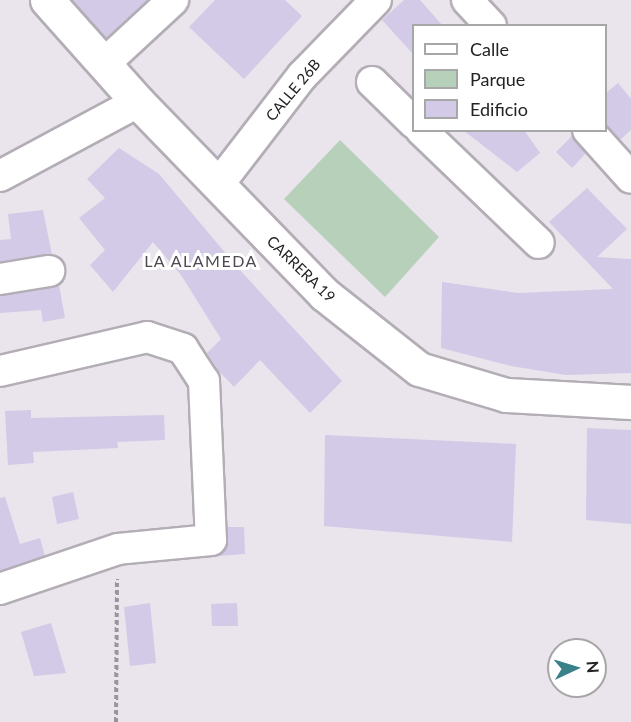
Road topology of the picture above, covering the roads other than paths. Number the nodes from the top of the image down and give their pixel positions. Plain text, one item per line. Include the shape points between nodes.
1 (47, 0) edge
2 (173, 0) edge
3 (376, 0) edge
4 (467, 0) edge
5 (489, 24) edge
6 (105, 63) junction
7 (372, 82) dead end
8 (138, 102) junction
9 (412, 121) edge
10 (422, 132) edge
11 (590, 132) edge
12 (0, 176) edge
13 (631, 178) edge
14 (218, 185) junction
15 (539, 243) dead end
16 (49, 271) dead end
17 (0, 279) edge
18 (0, 371) edge
19 (631, 402) edge
20 (0, 589) edge

1 - 6 street, CARRERA 19
2 - 6 street
3 - 14 street, CALLE 26B via 302,76
4 - 5 street
6 - 8 street, CARRERA 19
7 - 9 street
8 - 12 street
8 - 14 street, CARRERA 19
10 - 15 street
11 - 13 street
14 - 19 street, CARRERA 19 via 324,294 419,369 507,395
16 - 17 street
18 - 20 street via 147,337 183,349 204,381 211,540 118,549

